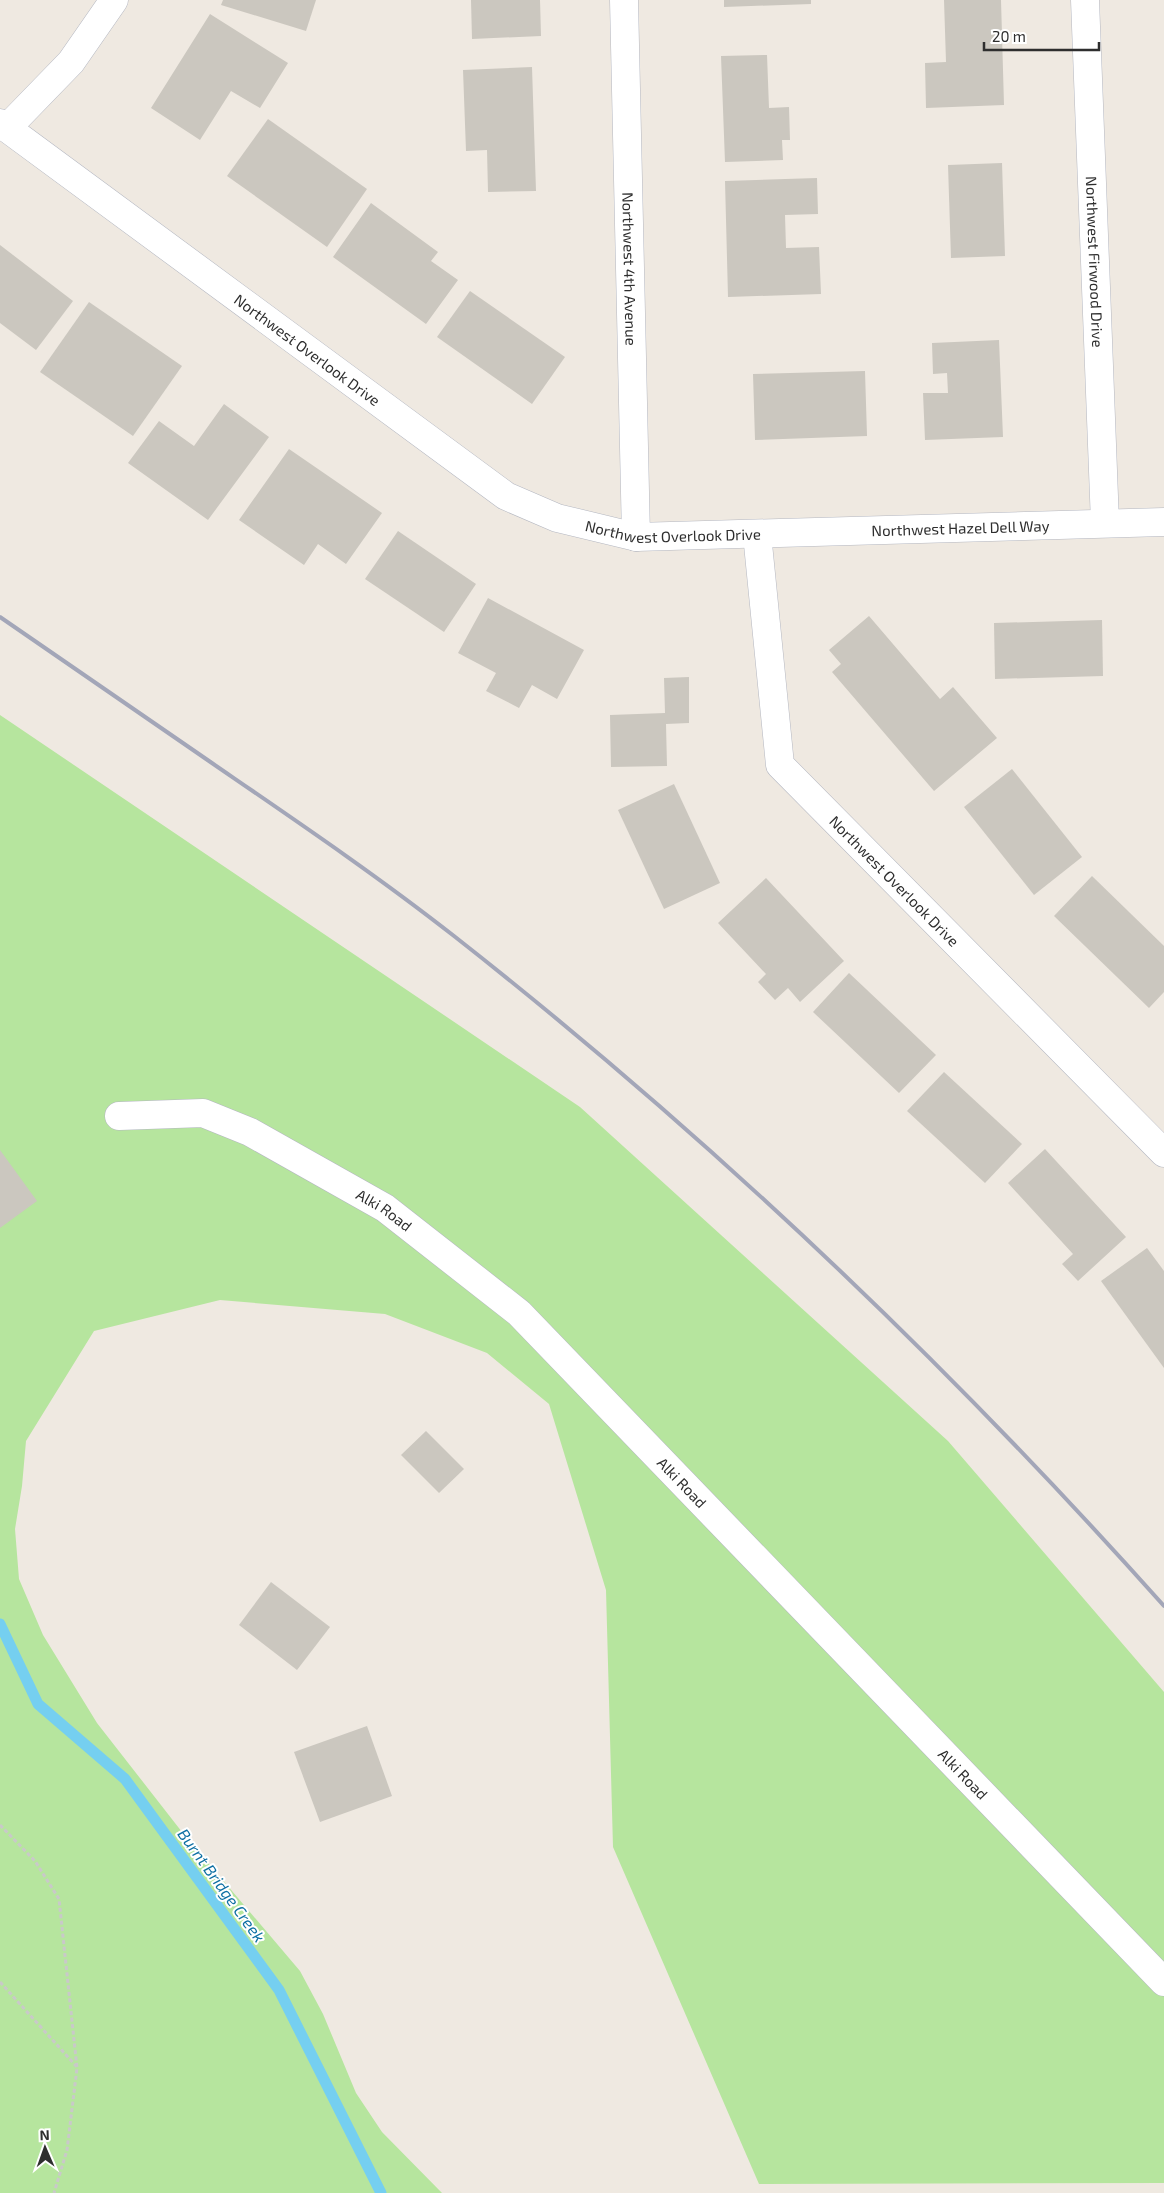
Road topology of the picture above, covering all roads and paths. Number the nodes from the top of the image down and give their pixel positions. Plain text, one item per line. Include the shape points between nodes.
1 (114, 0) edge
2 (624, 0) edge
3 (1085, 0) edge
4 (4, 125) edge
5 (1164, 522) edge
6 (1105, 523) junction
7 (757, 534) junction
8 (636, 536) junction
9 (119, 1116) dead end
10 (1164, 1153) edge
11 (0, 1826) edge
12 (0, 1982) edge
13 (1164, 1982) edge
14 (77, 2068) junction
15 (54, 2193) edge

1 - 4 street via 71,62
2 - 8 street, Northwest 4th Avenue
3 - 6 street, Northwest Firwood Drive
4 - 8 street, Northwest Overlook Drive via 506,496 557,518
5 - 6 street, Northwest Hazel Dell Way
6 - 7 street, Northwest Hazel Dell Way
7 - 8 street, Northwest Overlook Drive
7 - 10 street, Northwest Overlook Drive via 780,765
9 - 13 street, Alki Road via 203,1113 250,1132 384,1208 519,1313
11 - 14 path via 34,1861 59,1899
12 - 14 path
14 - 15 path via 68,2150

